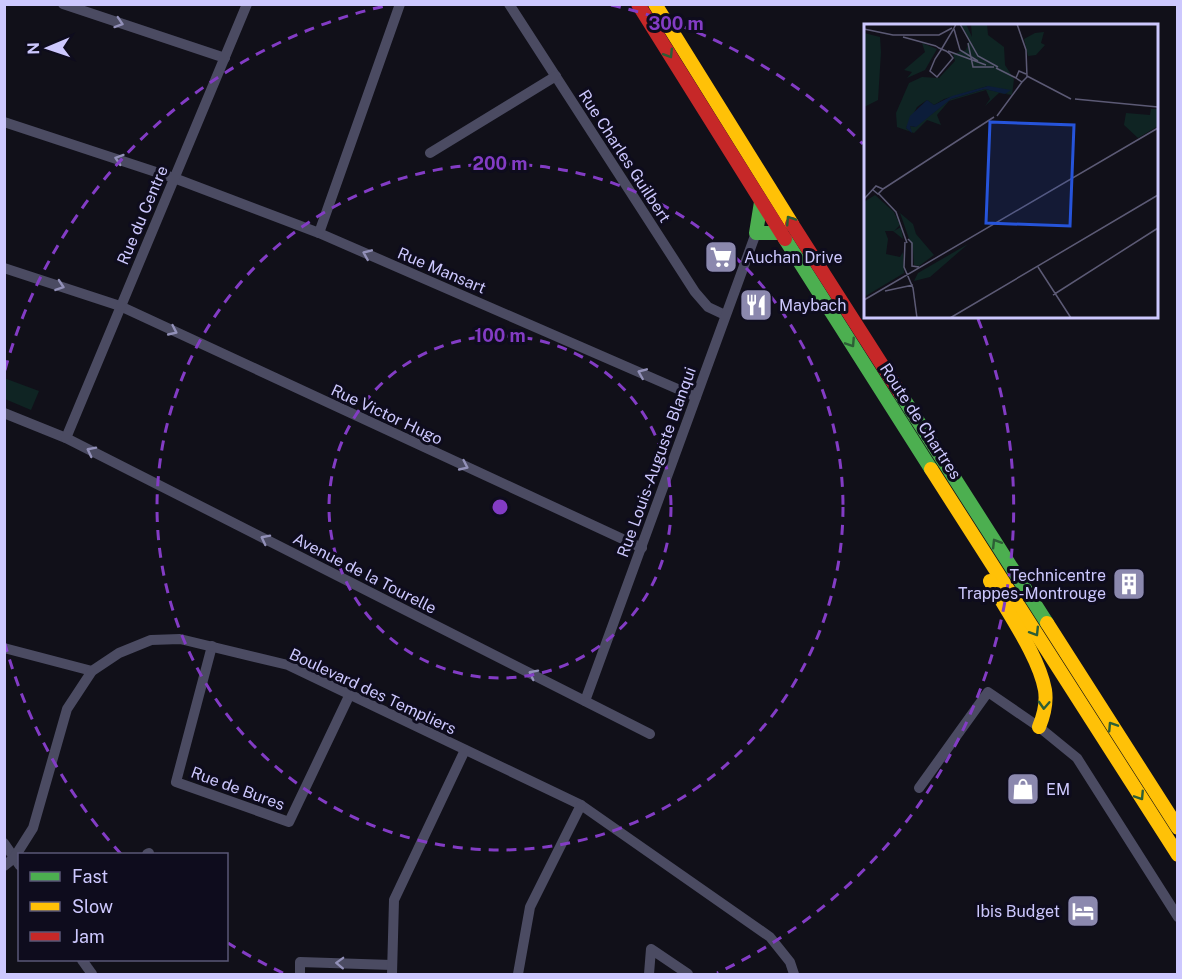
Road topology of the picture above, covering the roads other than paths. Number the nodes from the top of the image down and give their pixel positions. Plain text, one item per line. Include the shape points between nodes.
1 (63, 4) edge
2 (247, 4) edge
3 (400, 4) edge
4 (509, 4) edge
5 (638, 4) edge
6 (655, 4) edge
7 (225, 58) junction
8 (556, 76) junction
9 (4, 122) edge
10 (430, 153) dead end
11 (174, 178) junction
12 (761, 201) junction
13 (319, 233) junction
14 (756, 233) junction
15 (781, 233) junction
16 (4, 268) edge
17 (120, 306) junction
18 (725, 315) junction
19 (696, 397) junction
20 (4, 413) edge
21 (66, 438) junction
22 (964, 520) junction
23 (642, 548) junction
24 (212, 646) junction
25 (4, 648) edge
26 (92, 671) junction
27 (350, 694) junction
28 (585, 701) junction
29 (1039, 727) junction
30 (650, 734) dead end
31 (465, 750) junction
32 (919, 788) dead end
33 (580, 805) junction
34 (1178, 828) edge
35 (4, 843) edge
36 (21, 853) edge
37 (1178, 855) edge
38 (17, 862) edge
39 (4, 866) edge
40 (1178, 917) edge
41 (83, 961) edge
42 (392, 970) edge
43 (92, 975) edge
44 (300, 975) edge
45 (518, 975) edge
46 (649, 975) edge
47 (688, 975) edge
48 (794, 975) edge

1 -> 7 street
2 - 7 street, Rue du Centre
3 - 13 street
4 - 8 street, Rue Charles Guilbert
5 -> 12 main road, Route de Chartres
34 -> 6 main road, Route de Chartres
7 - 11 street, Rue du Centre
8 - 10 street
8 - 18 street, Rue Charles Guilbert via 695,292 708,307
11 -> 9 street, Rue Mansart
11 - 13 street, Rue Mansart
11 - 17 street, Rue du Centre
12 - 14 main road
12 - 15 main road, Route de Chartres
19 -> 13 street, Rue Mansart
14 - 15 main road
14 - 18 street, Rue Louis-Auguste Blanqui
15 -> 22 main road, Route de Chartres
16 -> 17 street, Rue Victor Hugo
17 - 21 street, Rue du Centre
17 -> 23 street, Rue Victor Hugo
18 - 19 street, Rue Louis-Auguste Blanqui
19 - 23 street, Rue Louis-Auguste Blanqui
20 - 21 street, Avenue de la Tourelle
28 -> 21 street, Avenue de la Tourelle
22 -> 29 main road via 963,536 1038,668 1046,700
22 -> 37 main road, Route de Chartres
23 - 28 street, Rue Louis-Auguste Blanqui
24 - 26 street, Boulevard des Templiers via 180,639 151,640 119,653
24 - 27 street, Boulevard des Templiers via 288,665
24 - 27 street, Rue de Bures via 176,782 289,822
25 - 26 street
26 - 36 street, Boulevard des Templiers via 67,709 33,828
27 - 31 street, Boulevard des Templiers
28 - 30 street, Avenue de la Tourelle
29 - 32 street via 988,692
29 - 40 street via 1077,758
31 - 33 street, Boulevard des Templiers
31 - 42 street via 394,900
33 - 45 street via 530,907
33 - 48 street, Boulevard des Templiers via 770,937 790,962
35 - 38 street
38 - 39 street, Boulevard des Templiers
41 - 43 street
42 -> 44 street via 300,962
46 - 47 street via 651,949

